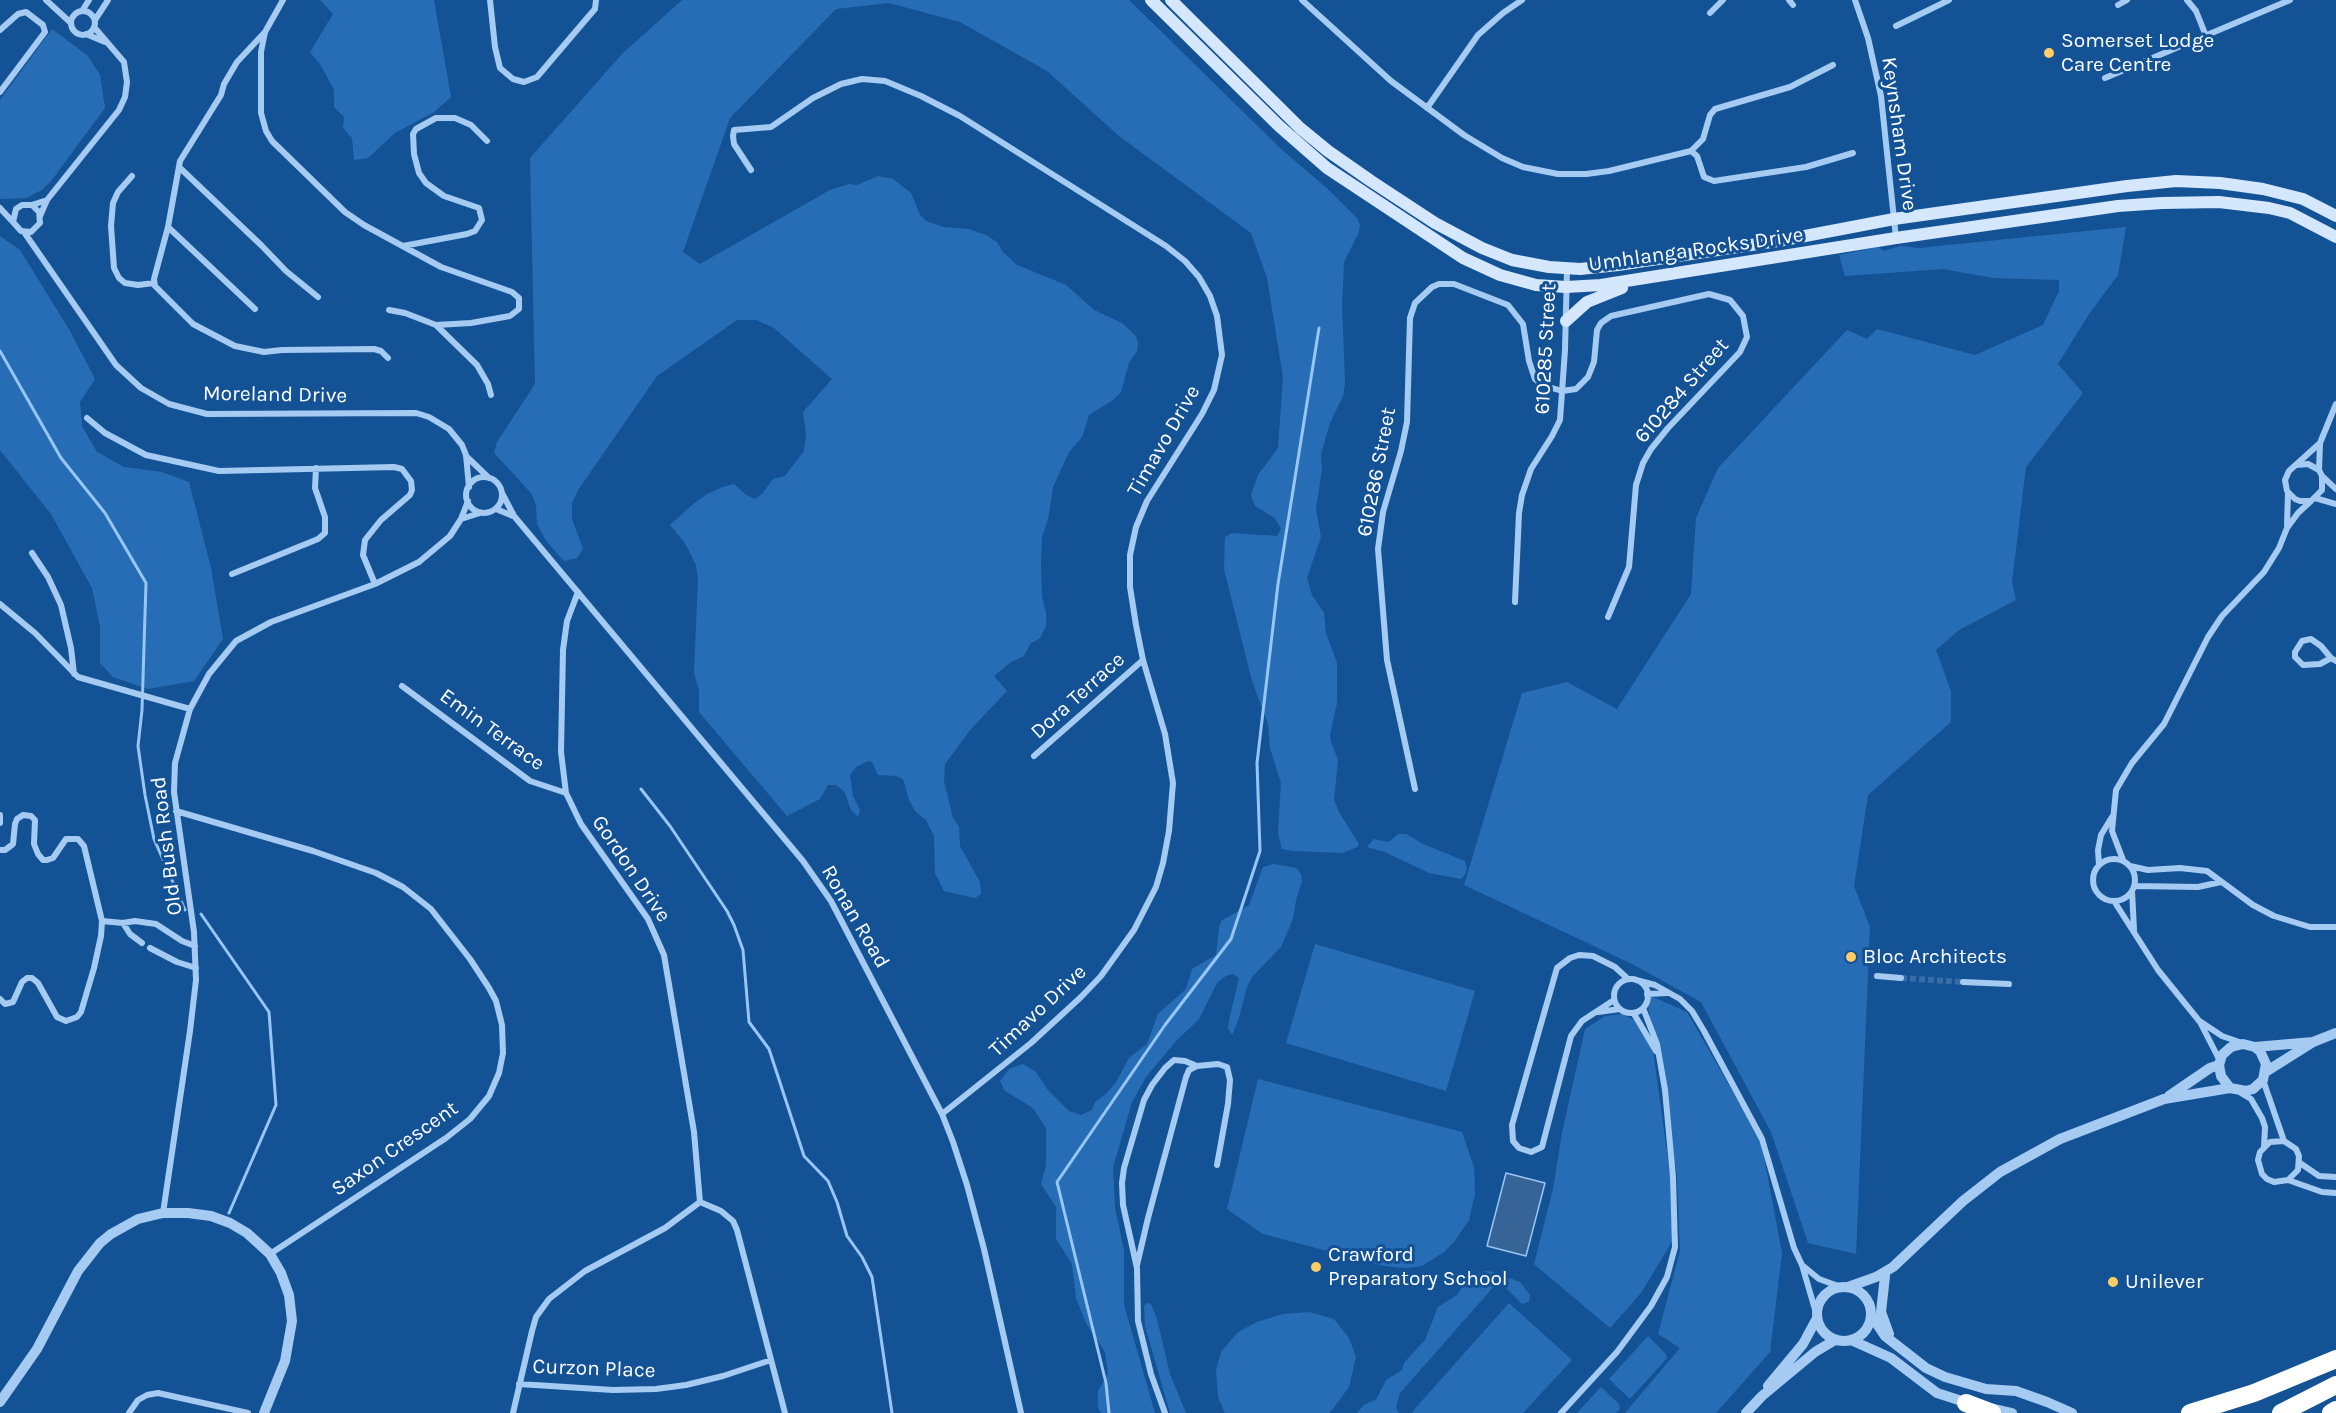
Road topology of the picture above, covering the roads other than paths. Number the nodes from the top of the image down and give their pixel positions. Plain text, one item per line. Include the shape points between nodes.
1 (46, 0) edge
2 (89, 0) edge
3 (108, 0) edge
4 (283, 0) edge
5 (490, 0) edge
6 (596, 0) edge
7 (1151, 0) edge
8 (1171, 0) edge
9 (1522, 0) edge
10 (1723, 0) edge
11 (1855, 0) edge
12 (1949, 0) edge
13 (2127, 0) edge
14 (2187, 0) edge
15 (2290, 0) edge
16 (1307, 2) edge
17 (2118, 5) dead end
18 (56, 9) junction
19 (78, 13) junction
20 (1710, 13) dead end
21 (71, 23) junction
22 (94, 23) junction
23 (1896, 26) dead end
24 (0, 30) edge
25 (265, 32) junction
26 (86, 34) junction
27 (2206, 36) junction
28 (106, 42) junction
29 (1833, 65) dead end
30 (2106, 78) dead end
31 (0, 92) edge
32 (1427, 108) junction
33 (487, 141) dead end
34 (1691, 151) junction
35 (1853, 153) dead end
36 (179, 166) junction
37 (751, 170) dead end
38 (132, 176) dead end
39 (47, 200) junction
40 (32, 205) junction
41 (18, 207) junction
42 (1, 209) edge
43 (40, 216) junction
44 (2336, 216) edge
45 (1894, 219) junction
46 (13, 222) junction
47 (168, 227) junction
48 (36, 229) junction
49 (24, 232) junction
50 (2336, 237) edge
51 (1896, 238) junction
52 (402, 246) junction
53 (35, 247) junction
54 (1567, 269) junction
55 (1655, 277) junction
56 (154, 283) junction
57 (1566, 287) junction
58 (318, 297) dead end
59 (255, 309) dead end
60 (389, 310) dead end
61 (1566, 321) junction
62 (436, 325) junction
63 (388, 358) dead end
64 (1562, 391) junction
65 (491, 395) dead end
66 (2336, 404) edge
67 (87, 418) dead end
68 (2320, 443) junction
69 (466, 455) junction
70 (2296, 465) junction
71 (316, 468) junction
72 (2320, 473) junction
73 (489, 478) junction
74 (468, 487) junction
75 (2336, 489) edge
76 (2287, 491) junction
77 (502, 494) junction
78 (2313, 499) junction
79 (468, 501) junction
80 (2336, 504) edge
81 (496, 509) junction
82 (480, 513) junction
83 (514, 516) junction
84 (461, 519) junction
85 (2287, 528) junction
86 (32, 553) dead end
87 (232, 574) dead end
88 (375, 584) junction
89 (578, 592) junction
90 (1515, 602) dead end
91 (0, 604) edge
92 (1608, 617) dead end
93 (1143, 660) junction
94 (2333, 660) edge
95 (74, 674) junction
96 (402, 687) dead end
97 (190, 709) junction
98 (1034, 756) dead end
99 (1415, 789) dead end
100 (566, 793) junction
101 (176, 811) junction
102 (0, 815) edge
103 (2112, 816) junction
104 (0, 823) edge
105 (0, 850) edge
106 (2122, 860) junction
107 (2099, 865) junction
108 (2130, 866) junction
109 (2221, 882) junction
110 (2133, 889) junction
111 (2114, 901) junction
112 (102, 921) junction
113 (123, 923) junction
114 (2336, 927) edge
115 (2134, 934) junction
116 (142, 943) dead end
117 (195, 946) junction
118 (151, 949) dead end
119 (196, 968) junction
120 (1876, 976) dead end
121 (1901, 978) tunnel mouth
122 (1628, 979) junction
123 (1636, 980) junction
124 (1963, 982) tunnel mouth
125 (2009, 984) dead end
126 (1668, 993) junction
127 (1647, 994) junction
128 (0, 999) edge
129 (1614, 1000) junction
130 (1643, 1008) junction
131 (1620, 1009) junction
132 (1595, 1013) junction
133 (1634, 1014) junction
134 (2200, 1022) junction
135 (2336, 1033) edge
136 (2313, 1042) junction
137 (2249, 1045) junction
138 (1658, 1054) junction
139 (2219, 1063) junction
140 (1197, 1066) junction
141 (2265, 1076) junction
142 (2234, 1089) junction
143 (2164, 1099) junction
144 (942, 1114) junction
145 (2284, 1141) junction
146 (2264, 1147) junction
147 (2300, 1163) junction
148 (1217, 1165) dead end
149 (2336, 1177) edge
150 (2288, 1180) junction
151 (2336, 1193) edge
152 (700, 1202) junction
153 (163, 1213) junction
154 (270, 1254) junction
155 (1802, 1264) junction
156 (1893, 1267) junction
157 (1137, 1268) junction
158 (1885, 1276) junction
159 (1844, 1287) junction
160 (1871, 1310) junction
161 (1816, 1315) junction
162 (1835, 1340) junction
163 (1851, 1340) junction
164 (1896, 1345) junction
165 (2336, 1359) edge
166 (771, 1360) junction
167 (519, 1384) junction
168 (2336, 1385) edge
169 (1762, 1396) junction
170 (0, 1402) edge
171 (1966, 1403) junction
172 (2336, 1410) edge
173 (129, 1413) edge
174 (248, 1413) edge
175 (264, 1413) edge
176 (513, 1413) edge
177 (785, 1413) edge
178 (1021, 1413) edge
179 (1165, 1413) edge
180 (1561, 1413) edge
181 (1746, 1413) edge
182 (1992, 1413) edge
183 (2012, 1413) edge
184 (2072, 1413) edge
185 (2190, 1413) edge
186 (2281, 1413) edge
187 (2331, 1413) edge

1 - 18 street
2 - 19 street
3 - 22 street
4 - 25 street
5 - 6 street via 500,68 524,82 537,77 595,9
7 - 57 main road, Umhlanga Rocks Drive via 1327,168 1463,258 1500,275 1536,285
8 - 54 main road, Umhlanga Rocks Drive via 1300,128 1371,182 1482,248 1512,260
9 - 32 street via 1478,35
10 - 20 street
11 - 45 street, Keynsham Drive via 1875,67
12 - 23 street
13 - 17 street
14 - 27 street
15 - 27 street
16 - 32 street via 1370,64
18 - 19 street
18 - 21 street
19 - 21 street
19 - 22 street via 90,13
21 - 26 street via 76,33
22 - 26 street
22 - 28 street
24 - 31 street via 26,12 43,25 45,32
25 - 36 street via 237,62
25 - 52 street via 259,93 266,131 285,155 345,212
26 - 28 street
27 - 30 street
28 - 39 street via 124,62 125,97 119,110
29 - 34 street via 1790,87 1715,109 1701,142
32 - 34 street via 1502,158 1549,172 1597,173
33 - 52 street via 471,125 455,118 436,118 416,129 412,135 414,154 426,183 444,196 479,208 482,220 475,231 467,234
34 - 35 street via 1704,177 1714,181 1806,167
36 - 47 street
36 - 58 street via 286,271
37 - 93 street, Timavo Drive via 734,144 734,130 771,127 841,84 862,79 885,81 967,120 1147,233 1191,267 1210,296 1217,316 1220,365 1202,414 1136,527 1130,555 1130,587
38 - 56 street via 113,203 114,268 125,283
39 - 40 street
39 - 43 street
40 - 41 street
40 - 43 street
41 - 42 street
41 - 46 street
42 - 46 street
43 - 48 street
44 - 45 main road, Umhlanga Rocks Drive via 2303,199 2263,189 2176,181
45 - 51 street, Keynsham Drive
45 - 54 main road, Umhlanga Rocks Drive via 1618,265
46 - 49 street
47 - 56 street
47 - 59 street
48 - 49 street
48 - 53 street
49 - 53 street, Moreland Drive
50 - 51 main road, Umhlanga Rocks Drive via 2290,213 2219,202 2118,206
51 - 55 main road, Umhlanga Rocks Drive
52 - 62 street via 441,267 519,298 519,309 510,316
53 - 69 street, Moreland Drive via 116,365 141,388 169,404 217,414 416,413 449,429
54 - 57 street, 610285 Street
55 - 57 main road, Umhlanga Rocks Drive
55 - 61 main road via 1598,296 1581,305
56 - 63 street via 193,324 235,346 264,352 374,350
57 - 61 street, 610285 Street
60 - 62 street
61 - 64 street, 610285 Street
62 - 65 street via 477,365
64 - 90 street, 610285 Street via 1559,423 1531,468 1522,495
64 - 92 street, 610284 Street via 1576,389 1588,377 1594,362 1597,330 1611,316 1709,294 1730,300 1744,319 1746,337 1740,352 1668,428 1643,463 1636,485 1629,567
64 - 99 street, 610286 Street via 1535,379 1523,324 1508,306 1466,287 1446,283 1425,292 1415,303 1410,318 1407,422 1383,512 1378,549 1387,660
66 - 68 street
67 - 71 street via 134,450 176,463 219,471
68 - 70 street
68 - 72 street
69 - 73 street, Moreland Drive
69 - 74 street, Moreland Drive
70 - 72 street via 2308,464
70 - 76 street via 2285,480
71 - 87 street via 315,488 325,517 325,533
71 - 88 street via 394,467 408,475 410,495 365,540 363,555
72 - 75 street
72 - 78 street via 2322,490
73 - 74 street via 480,478
73 - 77 street via 498,484
74 - 79 street
76 - 78 street via 2300,501
76 - 85 street
77 - 81 street
77 - 83 street, Ronan Road
78 - 80 street
78 - 85 street
79 - 82 street
79 - 84 street, Old Bush Road
81 - 82 street
81 - 83 street, Ronan Road
82 - 84 street
83 - 89 street, Ronan Road
84 - 88 street, Old Bush Road via 435,549
85 - 103 street via 2264,572 2222,616 2208,637 2164,724 2116,790
86 - 95 street via 60,605
88 - 97 street, Old Bush Road via 271,622 236,641 209,675
89 - 100 street, Gordon Drive via 567,621 563,650 561,752
89 - 144 street, Ronan Road via 818,881
91 - 95 street
93 - 98 street, Dora Terrace
93 - 144 street, Timavo Drive via 1165,734 1173,783 1169,831 1156,887 1134,930 1081,998
94 - 94 street via 2311,639 2302,641 2295,652 2303,665
95 - 97 street
96 - 100 street, Emin Terrace via 530,781
97 - 101 street, Old Bush Road via 175,763
100 - 152 street, Gordon Drive via 581,824 648,919 664,955 692,1121
101 - 117 street, Old Bush Road
101 - 154 street, Saxon Crescent via 313,851 403,887 431,909 470,959 496,1001 502,1025 499,1073 489,1096 470,1119
102 - 104 street
103 - 106 street via 2112,831
103 - 107 street via 2101,835
105 - 112 street via 13,844 15,824 23,815 35,820 34,844 43,860 53,858 66,839 78,838 85,850
106 - 107 street via 2110,859
106 - 108 street
107 - 111 street via 2095,889
108 - 109 street via 2207,871
108 - 110 street via 2135,879
109 - 110 street via 2198,887
109 - 114 street via 2274,916 2310,927
110 - 111 street
110 - 115 street
111 - 115 street
112 - 113 street
112 - 128 street via 94,968 77,1017 66,1021 57,1017 32,978 22,982 13,1002 5,1004
113 - 116 street via 129,934
113 - 117 street via 156,924
115 - 134 street
117 - 119 street, Old Bush Road
118 - 119 street
119 - 153 street, Old Bush Road
120 - 121 street
122 - 123 street
122 - 129 street via 1616,987
122 - 132 street via 1593,956 1570,958 1557,968 1511,1131 1516,1145 1524,1150 1539,1150 1545,1140 1571,1036 1582,1021
123 - 126 street
123 - 127 street
124 - 125 street
126 - 127 street
126 - 155 street via 1692,1011 1762,1139
127 - 130 street
129 - 131 street
129 - 132 street
130 - 133 street
130 - 138 street
131 - 132 street
131 - 133 street
133 - 138 street
134 - 137 street via 2222,1036
134 - 139 street
135 - 136 street
136 - 137 street
136 - 141 street
137 - 139 street via 2231,1047
137 - 141 street via 2264,1057
138 - 180 street via 1673,1177 1675,1247 1670,1267 1651,1306 1617,1352
139 - 142 street via 2221,1076
139 - 143 street
140 - 148 street via 1221,1064 1230,1072
140 - 157 street via 1186,1077
140 - 157 street via 1174,1060 1144,1100 1124,1168 1122,1199
141 - 142 street via 2253,1089
141 - 145 street
142 - 143 street
142 - 146 street via 2251,1099 2262,1118
143 - 156 street via 2088,1127 2023,1158 1963,1201
144 - 178 street, Ronan Road via 967,1185
145 - 146 street via 2270,1142
145 - 147 street via 2296,1149
146 - 150 street via 2258,1160 2262,1173 2274,1182
147 - 149 street via 2319,1176
147 - 150 street
150 - 151 street
152 - 166 street via 733,1221
152 - 167 street via 665,1228 585,1270 549,1299 537,1317
153 - 154 street via 211,1216 230,1223
153 - 170 street via 123,1226 92,1251 66,1291 37,1349
154 - 175 street via 285,1284 292,1321 285,1361
155 - 159 street via 1819,1279
155 - 161 street
156 - 158 street
156 - 159 street
157 - 179 street via 1138,1321
158 - 160 street
158 - 164 street via 1881,1312
159 - 160 street via 1862,1294
159 - 161 street via 1833,1288 1821,1297
160 - 163 street via 1867,1328
160 - 164 street via 1878,1328
161 - 162 street via 1823,1332
161 - 169 street via 1803,1344
162 - 163 street
162 - 169 street
163 - 171 street via 1891,1358 1937,1393
164 - 184 street via 1945,1377 1986,1389 2016,1391
165 - 185 highway via 2253,1393
166 - 167 street, Curzon Place via 714,1379 656,1389
166 - 177 street
167 - 176 street
168 - 186 highway
169 - 181 street
171 - 182 highway
171 - 183 street
172 - 187 highway
173 - 174 street via 138,1400 158,1393

